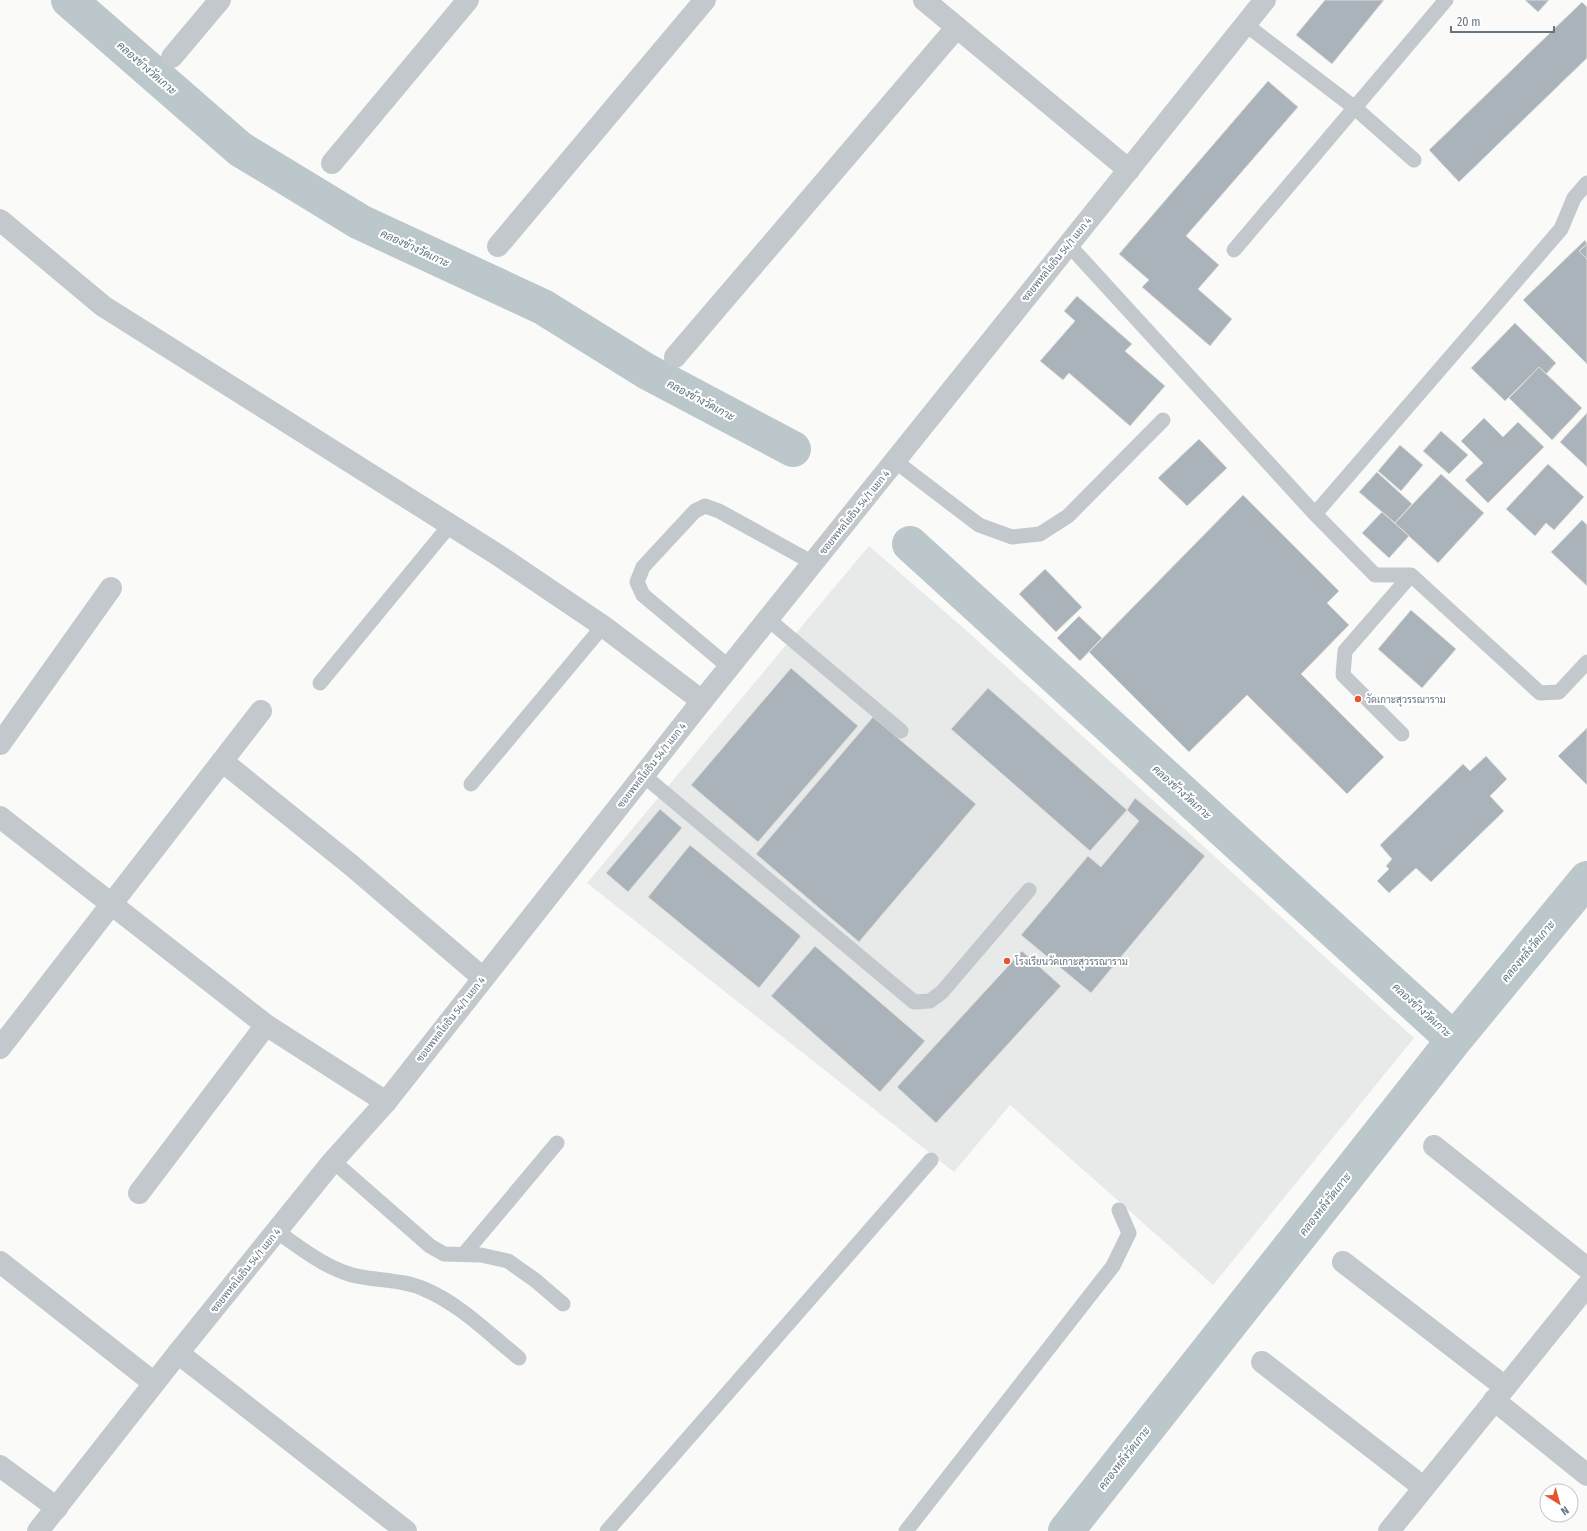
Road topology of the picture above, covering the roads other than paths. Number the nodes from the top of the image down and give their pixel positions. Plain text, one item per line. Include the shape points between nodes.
1 (220, 0) edge
2 (468, 0) edge
3 (705, 0) edge
4 (924, 0) edge
5 (1265, 0) edge
6 (1446, 0) edge
7 (1245, 24) junction
8 (957, 27) junction
9 (172, 57) dead end
10 (1355, 108) junction
11 (1414, 160) dead end
12 (332, 163) dead end
13 (1129, 170) junction
14 (1587, 183) edge
15 (0, 220) edge
16 (1068, 244) junction
17 (498, 246) dead end
18 (1234, 250) dead end
19 (675, 357) dead end
20 (1162, 420) dead end
21 (895, 461) junction
22 (1315, 514) junction
23 (450, 525) junction
24 (813, 563) junction
25 (1412, 575) junction
26 (111, 588) dead end
27 (769, 620) junction
28 (603, 626) junction
29 (1587, 662) edge
30 (729, 667) junction
31 (320, 682) dead end
32 (702, 701) junction
33 (261, 710) dead end
34 (901, 730) dead end
35 (1402, 734) dead end
36 (0, 744) edge
37 (222, 761) junction
38 (643, 775) junction
39 (471, 784) dead end
40 (0, 817) edge
41 (1030, 890) dead end
42 (112, 904) junction
43 (482, 978) junction
44 (266, 1025) junction
45 (0, 1048) edge
46 (386, 1102) junction
47 (557, 1143) dead end
48 (1434, 1146) dead end
49 (930, 1160) dead end
50 (333, 1161) junction
51 (139, 1193) dead end
52 (1119, 1210) dead end
53 (276, 1231) junction
54 (464, 1254) junction
55 (0, 1262) edge
56 (1343, 1262) dead end
57 (1587, 1268) edge
58 (1587, 1286) edge
59 (563, 1304) dead end
60 (178, 1353) junction
61 (519, 1358) dead end
62 (1262, 1362) dead end
63 (154, 1383) junction
64 (1500, 1394) junction
65 (0, 1466) edge
66 (1587, 1475) edge
67 (1423, 1488) junction
68 (57, 1508) junction
69 (38, 1531) edge
70 (406, 1531) edge
71 (607, 1531) edge
72 (906, 1531) edge
73 (1389, 1531) edge

1 - 9 street
2 - 12 street
3 - 17 street
4 - 8 street
5 - 7 street, ซอยพหลโยธิน 54/1 แยก 4
6 - 10 lane
7 - 10 lane
7 - 13 street, ซอยพหลโยธิน 54/1 แยก 4
8 - 13 street
8 - 19 street
10 - 11 lane
10 - 18 lane
13 - 16 street, ซอยพหลโยธิน 54/1 แยก 4
14 - 22 lane via 1574,198 1561,229
15 - 23 street via 104,306
16 - 21 street, ซอยพหลโยธิน 54/1 แยก 4
16 - 22 lane
20 - 21 lane via 1068,516 1040,534 1012,537 978,526
21 - 24 street, ซอยพหลโยธิน 54/1 แยก 4
22 - 25 lane via 1375,575
23 - 28 street
23 - 31 lane
24 - 27 street, ซอยพหลโยธิน 54/1 แยก 4
24 - 30 lane via 719,510 705,506 694,511 643,567 637,582 643,595
25 - 29 lane via 1540,693 1559,692
25 - 35 lane via 1345,651 1342,675
26 - 36 street
27 - 30 street, ซอยพหลโยธิน 54/1 แยก 4
27 - 34 lane
28 - 32 street
28 - 39 lane
30 - 32 street, ซอยพหลโยธิน 54/1 แยก 4
32 - 38 street, ซอยพหลโยธิน 54/1 แยก 4
33 - 37 street
37 - 42 street
37 - 43 street via 351,865
38 - 41 lane via 914,1002 930,1001 942,992
38 - 43 street, ซอยพหลโยธิน 54/1 แยก 4
40 - 42 street
42 - 44 street
42 - 45 street
43 - 46 street, ซอยพหลโยธิน 54/1 แยก 4
44 - 46 street
44 - 51 street
46 - 50 street, ซอยพหลโยธิน 54/1 แยก 4
47 - 54 lane
48 - 57 street
49 - 71 lane
50 - 53 street, ซอยพหลโยธิน 54/1 แยก 4
50 - 54 lane via 430,1246 444,1254
52 - 72 lane via 1128,1233 1113,1266
53 - 60 street, ซอยพหลโยธิน 54/1 แยก 4
53 - 61 lane via 329,1267 354,1275 402,1282 423,1288 448,1300
54 - 59 lane via 508,1261
55 - 63 street
56 - 64 street
58 - 64 street
60 - 63 street, ซอยพหลโยธิน 54/1 แยก 4
60 - 70 street
62 - 67 street
63 - 68 street, ซอยพหลโยธิน 54/1 แยก 4
64 - 66 street
64 - 67 street
65 - 68 street
67 - 73 street
68 - 69 street, ซอยพหลโยธิน 54/1 แยก 4

